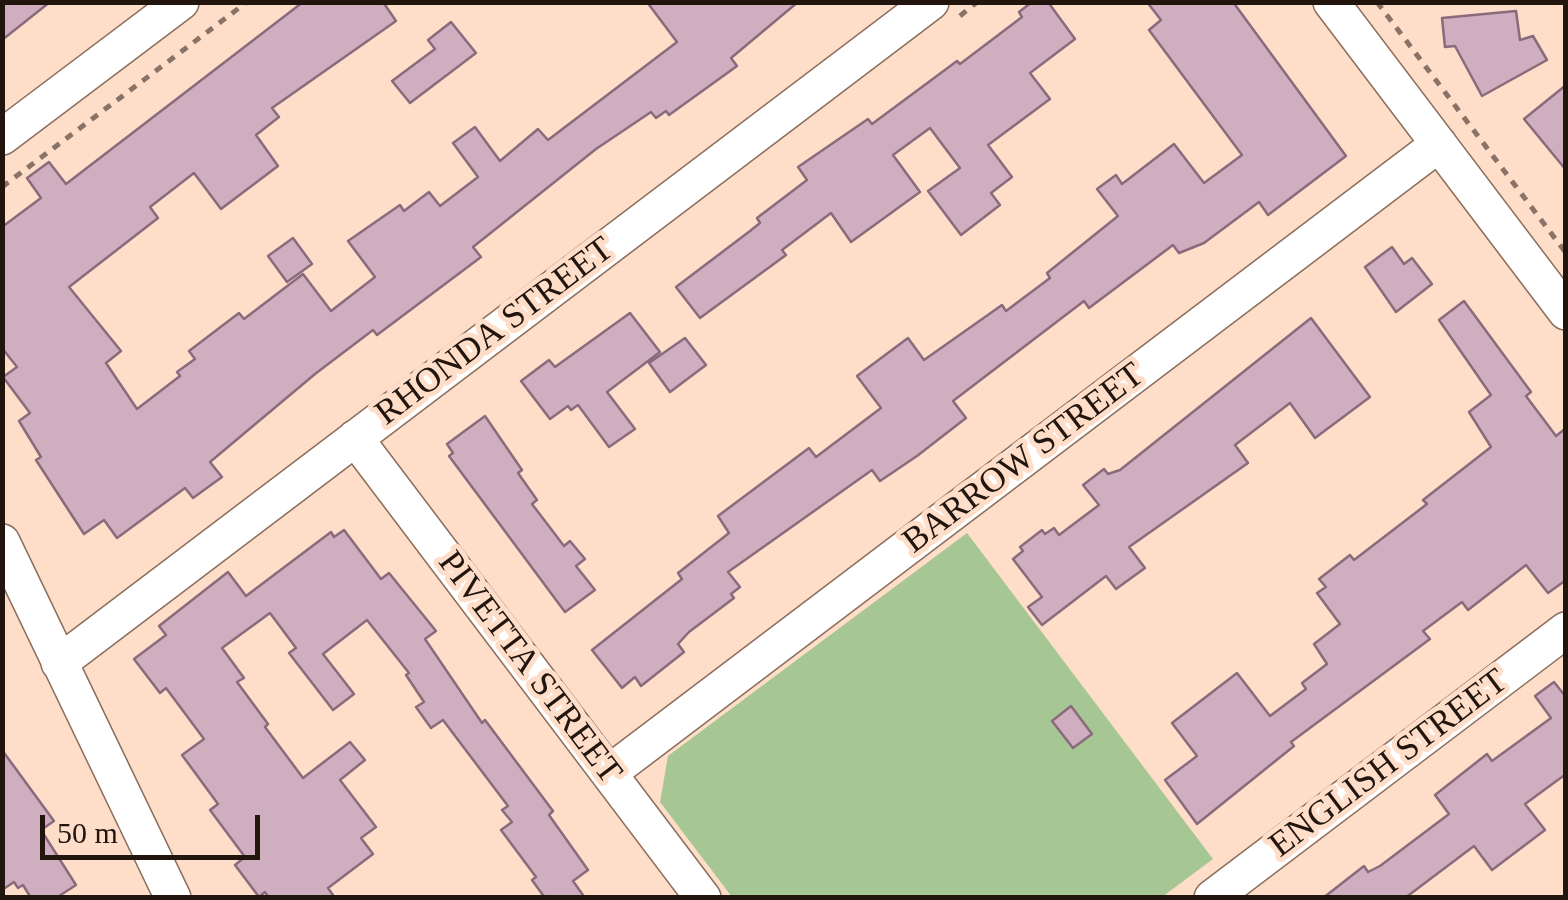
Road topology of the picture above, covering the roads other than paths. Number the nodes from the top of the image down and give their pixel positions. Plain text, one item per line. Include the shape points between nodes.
1 (181, 2) edge
2 (931, 2) edge
3 (1331, 2) edge
4 (2, 138) edge
5 (1439, 144) junction
6 (1566, 312) edge
7 (355, 438) junction
8 (2, 542) edge
9 (1566, 630) edge
10 (59, 662) junction
11 (609, 773) junction
12 (173, 898) edge
13 (703, 898) edge
14 (1212, 898) edge

1 - 4 street
2 - 7 street, RHONDA STREET
3 - 5 street
5 - 6 street
5 - 11 street, BARROW STREET
7 - 10 street, RHONDA STREET
7 - 11 street, PIVETTA STREET
8 - 10 street
9 - 14 street, ENGLISH STREET
10 - 12 street
11 - 13 street, PIVETTA STREET

